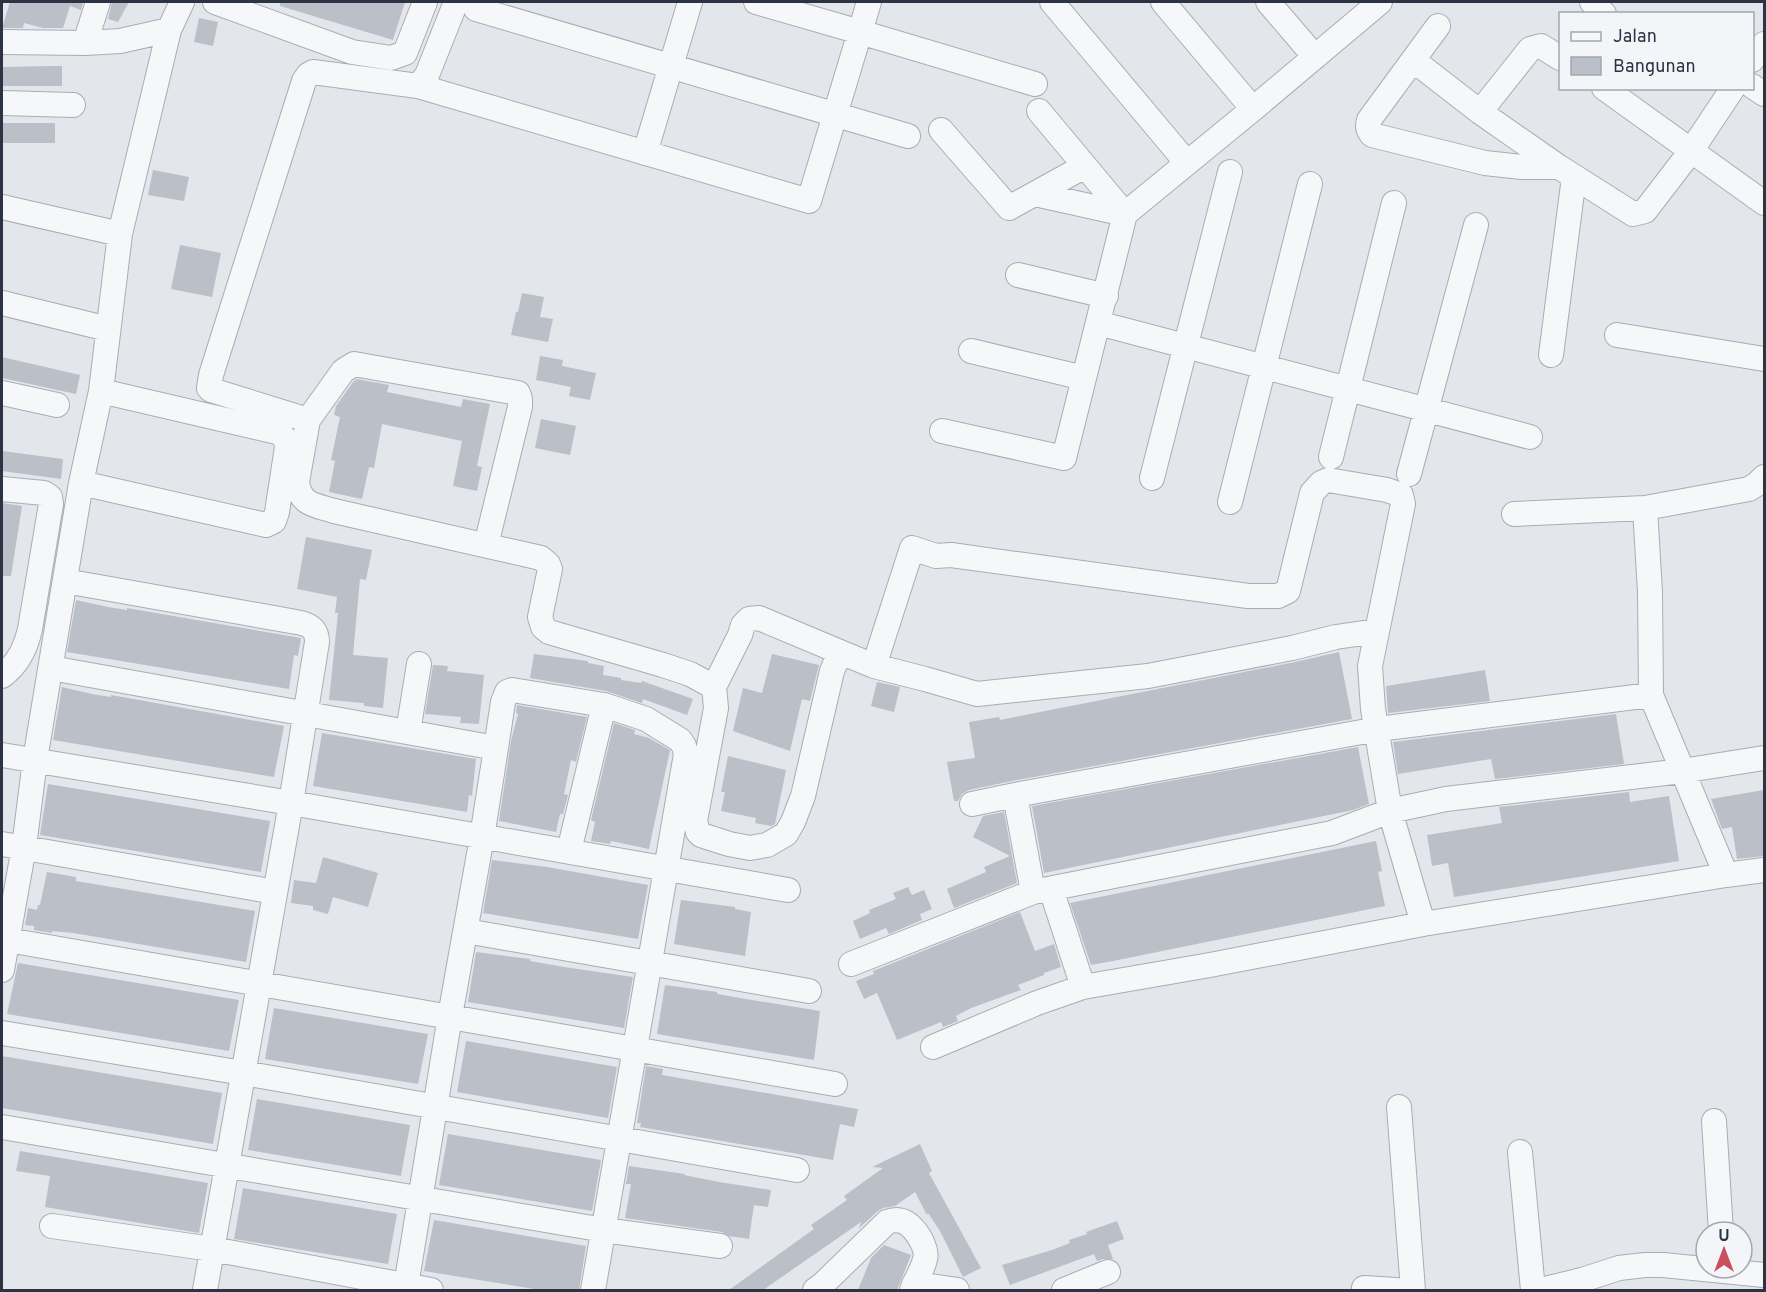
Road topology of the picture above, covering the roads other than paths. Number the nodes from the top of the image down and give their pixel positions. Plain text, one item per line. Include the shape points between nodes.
1 (98, 2) edge
2 (182, 2) edge
3 (215, 2) edge
4 (425, 2) edge
5 (690, 2) edge
6 (869, 2) edge
7 (1052, 2) edge
8 (1165, 2) edge
9 (1268, 2) edge
10 (1378, 2) edge
11 (772, 4) edge
12 (466, 5) edge
13 (1438, 26) dead end
14 (169, 30) junction
15 (860, 32) junction
16 (2, 42) edge
17 (85, 43) junction
18 (1764, 44) edge
19 (1315, 57) junction
20 (1559, 57) edge
21 (1754, 57) edge
22 (1413, 60) junction
23 (670, 66) junction
24 (1035, 84) dead end
25 (418, 86) junction
26 (1607, 90) edge
27 (1732, 90) edge
28 (2, 103) edge
29 (73, 105) dead end
30 (1252, 109) junction
31 (1039, 111) dead end
32 (1480, 111) junction
33 (835, 115) junction
34 (941, 130) dead end
35 (908, 136) dead end
36 (1691, 151) junction
37 (645, 153) junction
38 (1187, 163) junction
39 (1085, 166) junction
40 (1230, 172) dead end
41 (1567, 172) junction
42 (1310, 184) dead end
43 (1035, 194) junction
44 (1394, 203) dead end
45 (1764, 203) edge
46 (2, 207) edge
47 (1125, 214) junction
48 (1476, 225) dead end
49 (120, 234) junction
50 (1018, 275) dead end
51 (1106, 296) junction
52 (2, 303) edge
53 (1098, 323) junction
54 (108, 329) junction
55 (1617, 334) dead end
56 (1185, 346) junction
57 (971, 351) dead end
58 (1551, 355) dead end
59 (1764, 359) edge
60 (1264, 367) junction
61 (1084, 378) junction
62 (1348, 389) junction
63 (101, 391) junction
64 (2, 393) edge
65 (57, 405) dead end
66 (1426, 410) junction
67 (308, 420) junction
68 (942, 431) dead end
69 (1530, 437) dead end
70 (1331, 457) dead end
71 (1409, 474) dead end
72 (1764, 477) edge
73 (1152, 478) dead end
74 (81, 483) junction
75 (2, 489) edge
76 (1230, 502) dead end
77 (1645, 508) junction
78 (1514, 514) dead end
79 (486, 545) junction
80 (65, 580) junction
81 (1377, 631) junction
82 (840, 652) junction
83 (419, 664) dead end
84 (874, 666) junction
85 (51, 668) junction
86 (2, 676) edge
87 (714, 687) junction
88 (1651, 695) junction
89 (603, 705) junction
90 (306, 713) junction
91 (1378, 729) junction
92 (408, 732) junction
93 (496, 748) junction
94 (2, 755) edge
95 (1764, 758) edge
96 (35, 760) junction
97 (1682, 771) junction
98 (1015, 795) junction
99 (291, 803) junction
100 (972, 804) dead end
101 (1390, 811) junction
102 (482, 837) junction
103 (13, 845) edge
104 (569, 851) junction
105 (667, 869) junction
106 (1764, 870) edge
107 (1726, 875) junction
108 (788, 890) dead end
109 (1042, 891) junction
110 (275, 892) junction
111 (1424, 924) junction
112 (466, 931) junction
113 (4, 939) edge
114 (650, 963) junction
115 (851, 964) dead end
116 (2, 970) edge
117 (259, 983) junction
118 (1083, 987) junction
119 (808, 991) dead end
120 (450, 1016) junction
121 (2, 1033) edge
122 (933, 1047) dead end
123 (635, 1048) junction
124 (243, 1073) junction
125 (835, 1084) dead end
126 (435, 1107) junction
127 (1399, 1107) dead end
128 (1714, 1121) dead end
129 (2, 1127) edge
130 (619, 1139) junction
131 (1520, 1152) dead end
132 (227, 1164) junction
133 (797, 1170) dead end
134 (420, 1198) junction
135 (1720, 1220) edge
136 (52, 1226) dead end
137 (604, 1230) junction
138 (720, 1246) dead end
139 (212, 1249) junction
140 (1694, 1267) edge
141 (1108, 1272) dead end
142 (406, 1286) junction
143 (913, 1287) edge
144 (820, 1288) edge
145 (1364, 1288) dead end
146 (205, 1290) edge
147 (431, 1290) edge
148 (593, 1290) edge
149 (957, 1290) edge
150 (1064, 1290) edge
151 (1396, 1290) edge
152 (1413, 1290) edge
153 (1533, 1290) edge
154 (1541, 1290) edge

1 - 17 street
2 - 14 street
3 - 4 street via 352,52 391,58 405,53
5 - 23 street
6 - 15 street
7 - 38 street
8 - 30 street
9 - 19 street
10 - 19 street
11 - 15 street
12 - 23 street
12 - 25 street
13 - 22 street
14 - 17 street via 120,41
14 - 49 street
15 - 24 street
15 - 33 street
16 - 17 street
18 - 21 street
19 - 30 street
20 - 32 street via 1541,46 1530,49
22 - 32 street
22 - 41 street via 1369,120 1372,135 1485,163
23 - 33 street
23 - 37 street
25 - 37 street
25 - 67 street via 312,72 299,94 209,388
26 - 36 street
27 - 36 street
28 - 29 street
30 - 38 street
31 - 39 street
32 - 41 street
33 - 35 street
33 - 37 street via 809,201
34 - 43 street via 1009,208
36 - 41 street via 1642,213 1633,214
36 - 45 street
38 - 47 street
39 - 43 street
39 - 47 street
40 - 56 street
41 - 58 street
42 - 60 street
43 - 47 street
44 - 62 street
46 - 49 street
47 - 51 street
48 - 66 street
49 - 54 street
50 - 51 street
51 - 53 street
52 - 54 street
53 - 56 street
53 - 61 street
54 - 63 street
55 - 59 street
56 - 60 street
56 - 73 street
57 - 61 street
60 - 62 street
60 - 76 street
61 - 68 street via 1064,458
62 - 66 street
62 - 70 street
63 - 74 street
63 - 74 street via 282,434 287,447 277,512 274,521 266,525
64 - 65 street
66 - 69 street
66 - 71 street
67 - 79 street via 297,482 306,502 334,512
67 - 79 street via 343,371 354,364 518,393 520,407
72 - 77 street via 1749,489
74 - 80 street
75 - 86 street via 44,493 51,504 26,647
77 - 78 street
77 - 88 street
79 - 87 street via 541,558 548,564 540,617 549,632 663,665
80 - 85 street
80 - 90 street via 308,625 316,631 317,642
81 - 84 street via 1148,676 977,694
81 - 84 street via 1403,504 1401,495 1328,480 1312,493 1288,591 1278,596 1248,596 936,556 912,548
81 - 91 street via 1370,666
82 - 84 street
82 - 87 street via 759,618 749,619
82 - 87 street via 794,822 786,834 766,845 750,848 729,844 701,835 696,826 716,708
83 - 92 street
85 - 90 street
85 - 96 street
88 - 91 street
88 - 97 street
89 - 93 street via 507,692
89 - 104 street
89 - 105 street via 646,719 684,746 686,754
90 - 92 street
90 - 99 street
91 - 98 street
91 - 101 street
92 - 93 street
93 - 102 street
94 - 96 street
95 - 97 street
96 - 99 street
96 - 103 street
97 - 101 street via 1446,799
97 - 107 street
98 - 100 street
98 - 109 street
99 - 102 street
99 - 110 street
101 - 109 street via 1332,833
101 - 111 street
102 - 104 street
102 - 112 street
103 - 110 street
103 - 113 street
104 - 105 street
105 - 108 street
105 - 114 street
106 - 107 street
107 - 111 street
109 - 115 street
109 - 118 street
110 - 117 street
111 - 118 street
112 - 114 street
112 - 120 street
113 - 116 street
113 - 117 street
114 - 119 street
114 - 123 street
117 - 120 street
117 - 124 street
118 - 122 street
120 - 123 street
120 - 126 street
121 - 124 street
123 - 125 street
123 - 130 street
124 - 126 street
124 - 132 street
126 - 130 street
126 - 134 street
127 - 152 street
128 - 135 street
129 - 132 street
130 - 133 street
130 - 137 street
131 - 153 street
132 - 134 street
132 - 139 street
134 - 137 street
134 - 142 street
136 - 139 street
137 - 138 street
137 - 148 street
139 - 142 street
139 - 146 street
140 - 154 street via 1620,1268
141 - 150 street
142 - 147 street
143 - 144 street via 925,1259 924,1246 915,1230 898,1220 887,1222
143 - 149 street
145 - 151 street

